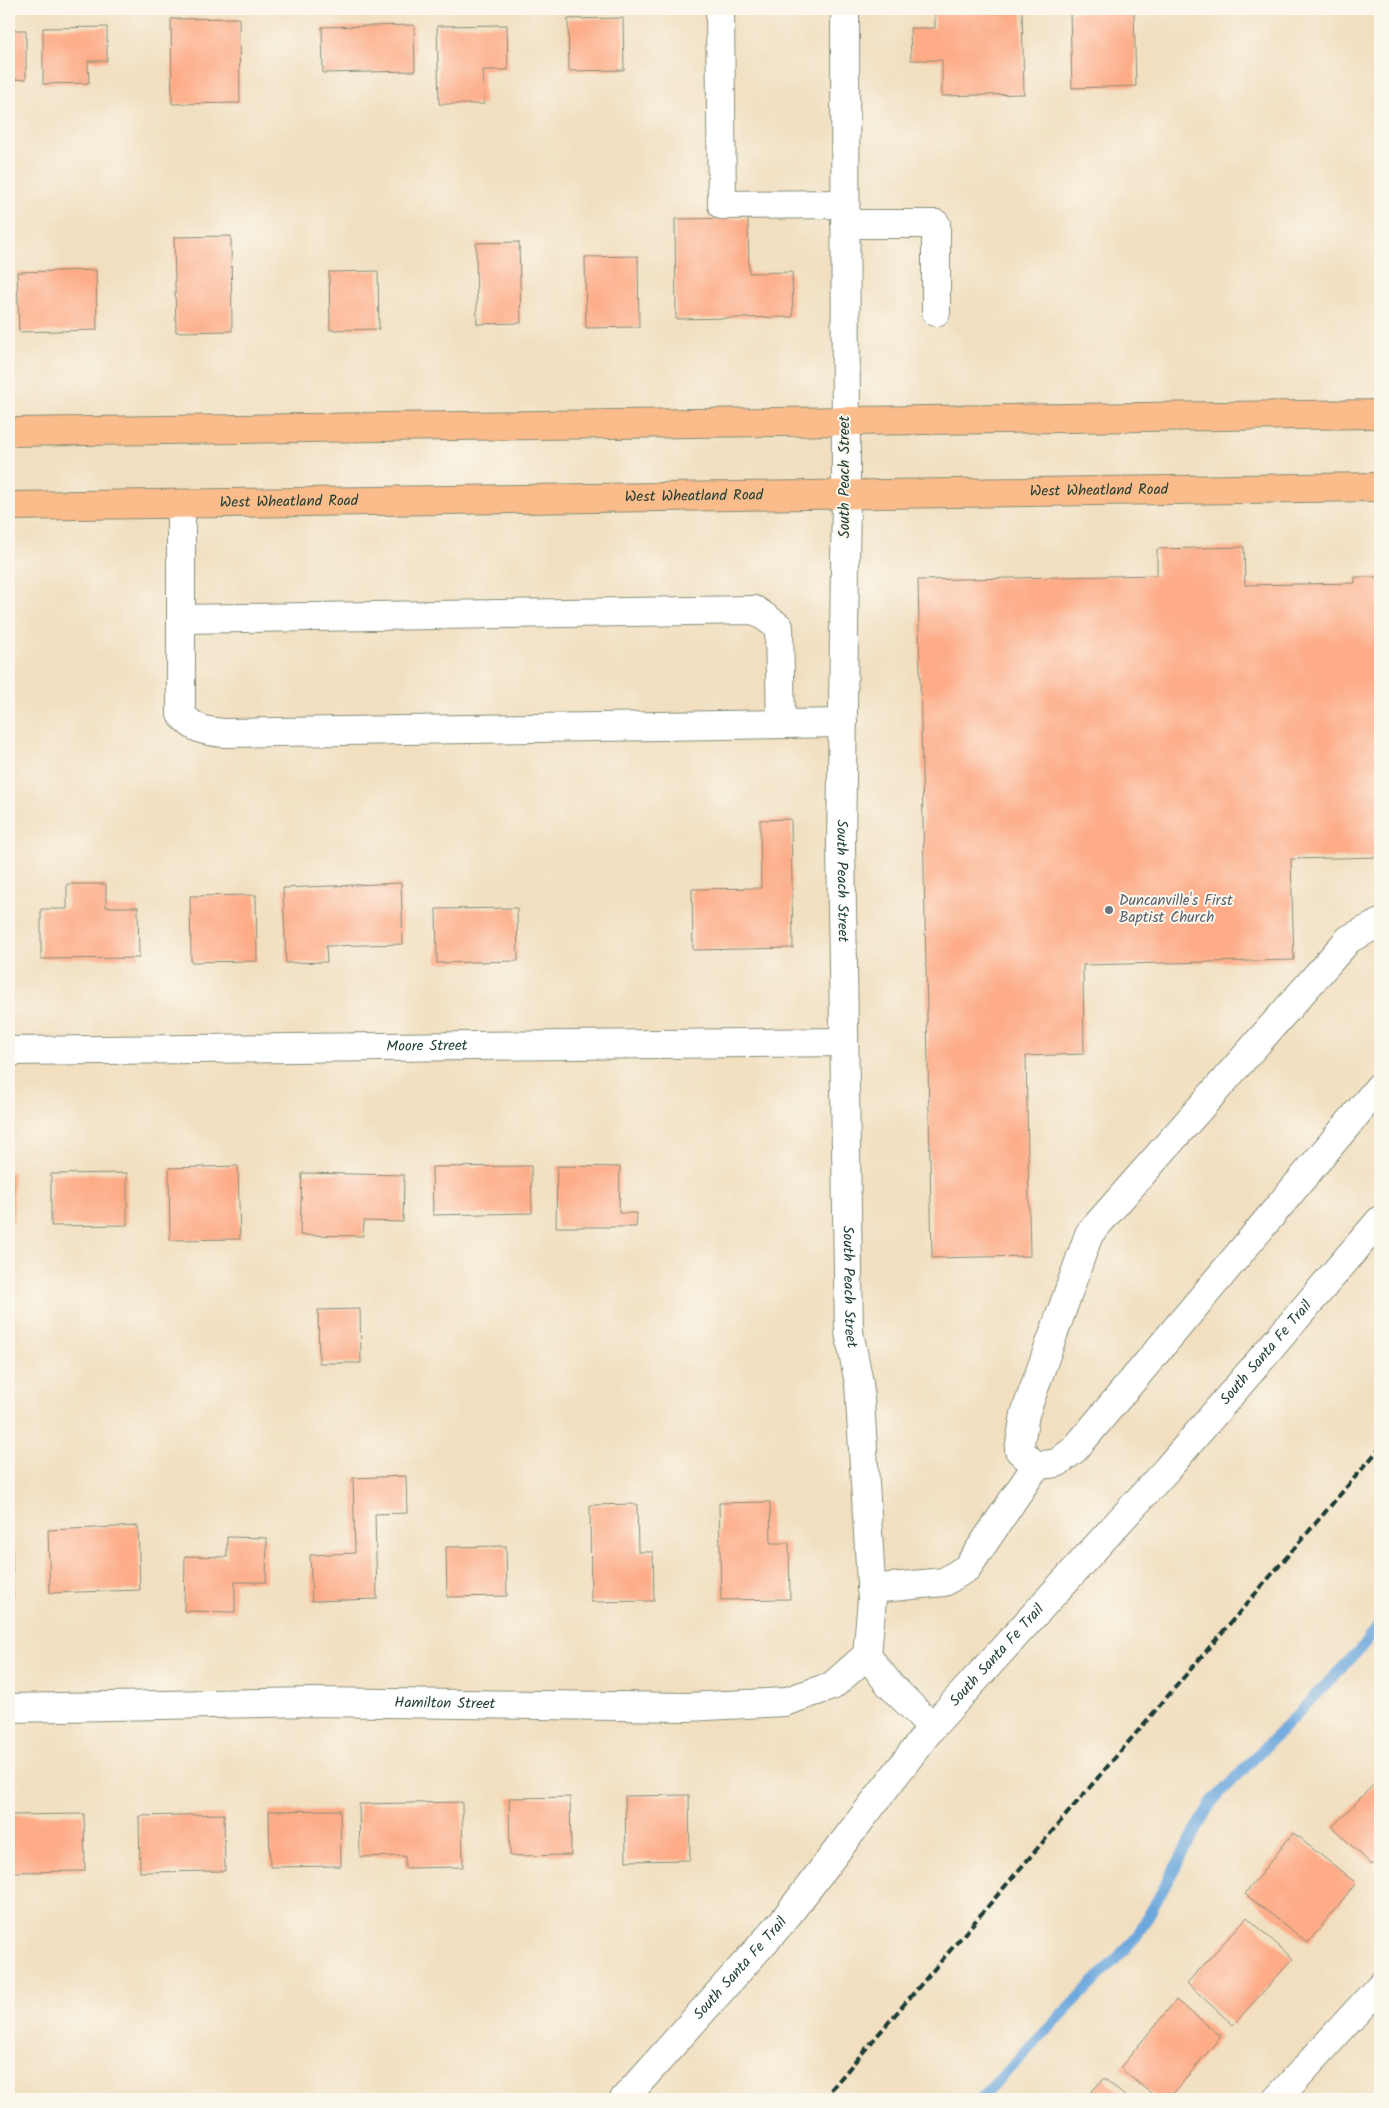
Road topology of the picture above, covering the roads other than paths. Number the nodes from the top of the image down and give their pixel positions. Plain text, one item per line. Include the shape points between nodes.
1 (720, 9) edge
2 (845, 9) edge
3 (845, 214) junction
4 (936, 312) dead end
5 (1380, 414) edge
6 (846, 421) junction
7 (9, 432) edge
8 (1380, 487) edge
9 (846, 495) junction
10 (181, 504) junction
11 (9, 506) edge
12 (181, 618) junction
13 (843, 722) junction
14 (781, 724) junction
15 (1380, 923) edge
16 (844, 1042) junction
17 (9, 1051) edge
18 (1380, 1086) edge
19 (1380, 1220) edge
20 (1036, 1466) junction
21 (871, 1589) junction
22 (866, 1655) junction
23 (9, 1708) edge
24 (932, 1728) junction
25 (1380, 1986) edge
26 (624, 2099) edge
27 (1277, 2099) edge

1 - 3 street via 722,205
2 - 3 street, South Peach Street
3 - 4 street via 936,224
3 - 6 street, South Peach Street
5 - 6 main road
6 - 7 main road
6 - 9 street, South Peach Street
8 - 9 main road, West Wheatland Road
9 - 10 main road, West Wheatland Road
9 - 13 street, South Peach Street
10 - 11 main road, West Wheatland Road
10 - 12 street
12 - 14 street via 755,610 778,627
12 - 14 street via 181,714 191,726 205,731
13 - 14 street
13 - 16 street, South Peach Street
15 - 20 street via 1349,939 1089,1234 1025,1414 1019,1450
16 - 17 street, Moore Street
16 - 21 street, South Peach Street via 850,1332 859,1383
18 - 20 street via 1075,1449 1057,1463
19 - 24 street, South Santa Fe Trail via 1167,1468
20 - 21 street via 967,1568 944,1582
21 - 22 street, South Peach Street
22 - 23 street, Hamilton Street via 832,1686 784,1702 688,1707 313,1702
22 - 24 street
24 - 26 street, South Santa Fe Trail via 783,1921
25 - 27 street

